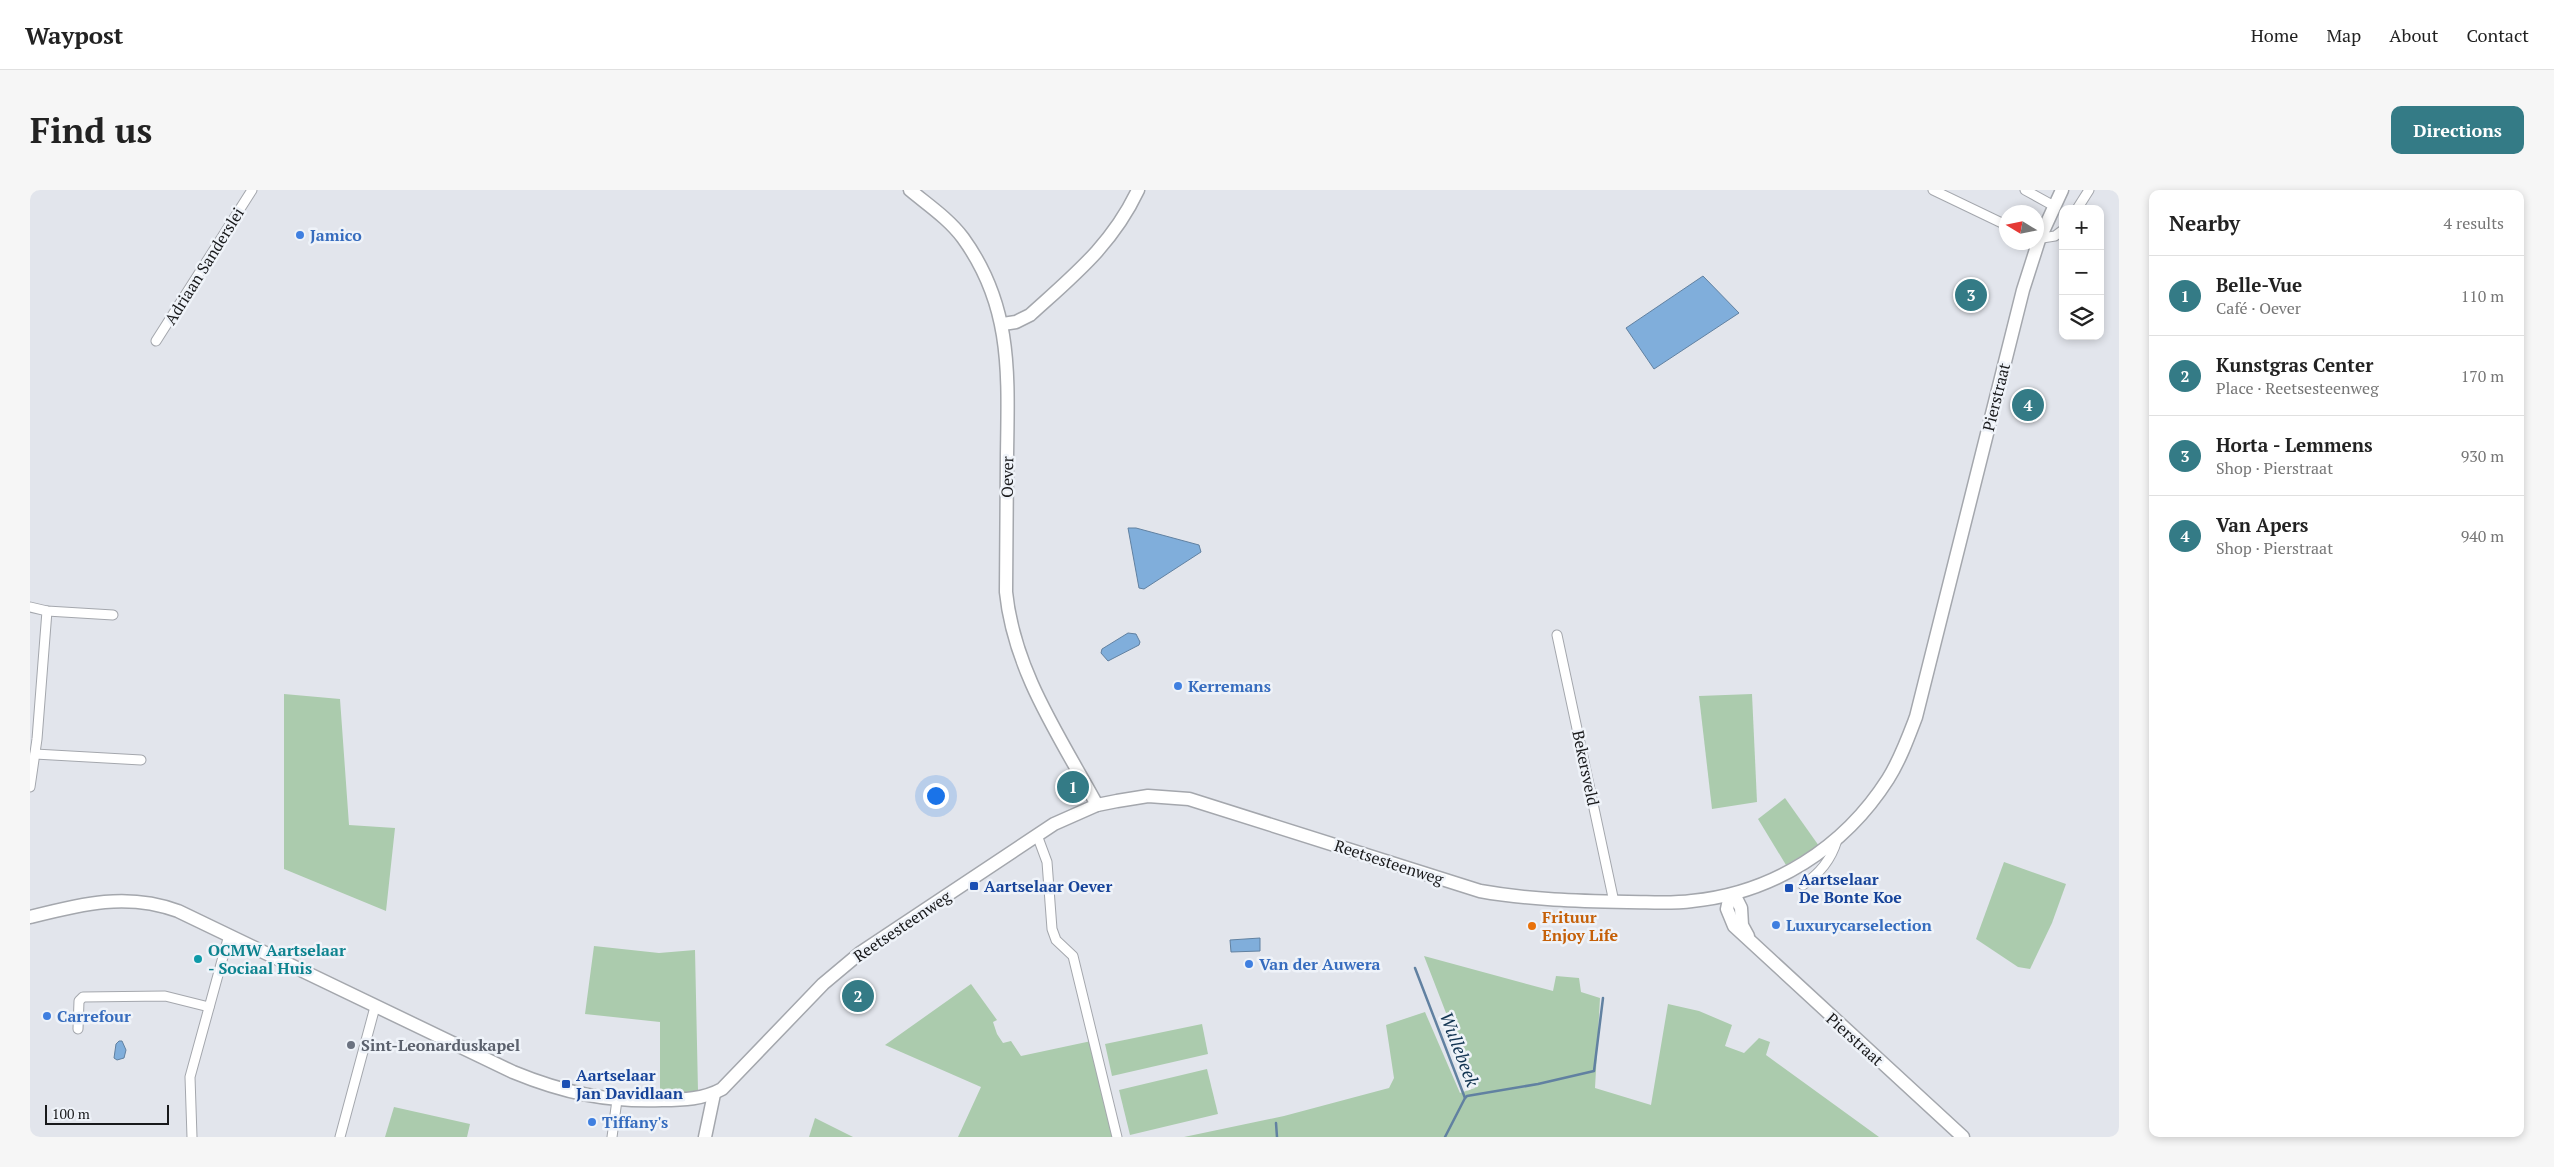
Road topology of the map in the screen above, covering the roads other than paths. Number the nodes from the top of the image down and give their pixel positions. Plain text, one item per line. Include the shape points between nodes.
1 (252, 190) edge
2 (910, 190) edge
3 (1138, 190) edge
4 (1932, 190) edge
5 (2025, 190) edge
6 (2062, 190) edge
7 (2089, 190) edge
8 (2080, 205) edge
9 (2054, 206) junction
10 (1999, 222) edge
11 (2044, 227) edge
12 (2059, 233) edge
13 (2044, 238) edge
14 (2035, 250) edge
15 (1003, 324) junction
16 (156, 341) dead end
17 (30, 607) edge
18 (47, 611) junction
19 (113, 615) dead end
20 (1557, 635) dead end
21 (33, 756) edge
22 (141, 760) dead end
23 (30, 787) edge
24 (1097, 804) junction
25 (1037, 835) junction
26 (1837, 840) junction
27 (1803, 885) dead end
28 (1753, 888) junction
29 (1732, 895) junction
30 (1708, 899) junction
31 (1614, 902) junction
32 (1726, 908) junction
33 (1740, 908) junction
34 (30, 917) edge
35 (229, 935) junction
36 (1749, 938) junction
37 (208, 1007) junction
38 (375, 1007) junction
39 (78, 1029) dead end
40 (714, 1094) junction
41 (617, 1100) junction
42 (192, 1137) edge
43 (340, 1137) edge
44 (612, 1137) edge
45 (705, 1137) edge
46 (1117, 1137) edge
47 (1963, 1137) edge

1 - 16 street, Adriaan Sanderslei
2 - 15 street, Oever via 962,237 988,282
3 - 15 street via 1127,214 1103,248 1030,315
4 - 10 street
5 - 9 street
6 - 9 street, Pierstraat
7 - 8 street
9 - 11 street, Pierstraat
12 - 13 street
14 - 26 street, Pierstraat via 1916,717 1888,779
15 - 24 street, Oever via 1008,364 1006,592 1010,626 1029,681
17 - 18 street
18 - 19 street
18 - 21 street
20 - 31 street, Bekersveld
21 - 22 street
21 - 23 street
24 - 25 street, Reetsesteenweg
24 - 31 street, Reetsesteenweg via 1148,796 1189,800 1480,891 1539,900
25 - 40 street, Reetsesteenweg via 860,953 823,984 730,1083
25 - 46 street via 1047,862 1052,929 1056,940 1073,956
26 - 27 street via 1832,856
26 - 28 street, Reetsesteenweg via 1792,871
28 - 29 street, Reetsesteenweg
28 - 33 street
29 - 30 street, Reetsesteenweg
29 - 32 street
29 - 33 street, Pierstraat
30 - 31 street, Reetsesteenweg
30 - 32 street
32 - 36 street, Pierstraat via 1734,926
33 - 36 street, Pierstraat via 1742,925
34 - 35 street via 74,906 133,900 156,903 178,911
35 - 37 street
35 - 38 street
36 - 47 street, Pierstraat via 1820,1008
37 - 39 street via 165,996 83,997 79,1001
37 - 42 street via 190,1077
38 - 41 street via 537,1082
38 - 43 street
40 - 41 street via 678,1100
40 - 45 street
41 - 44 street

